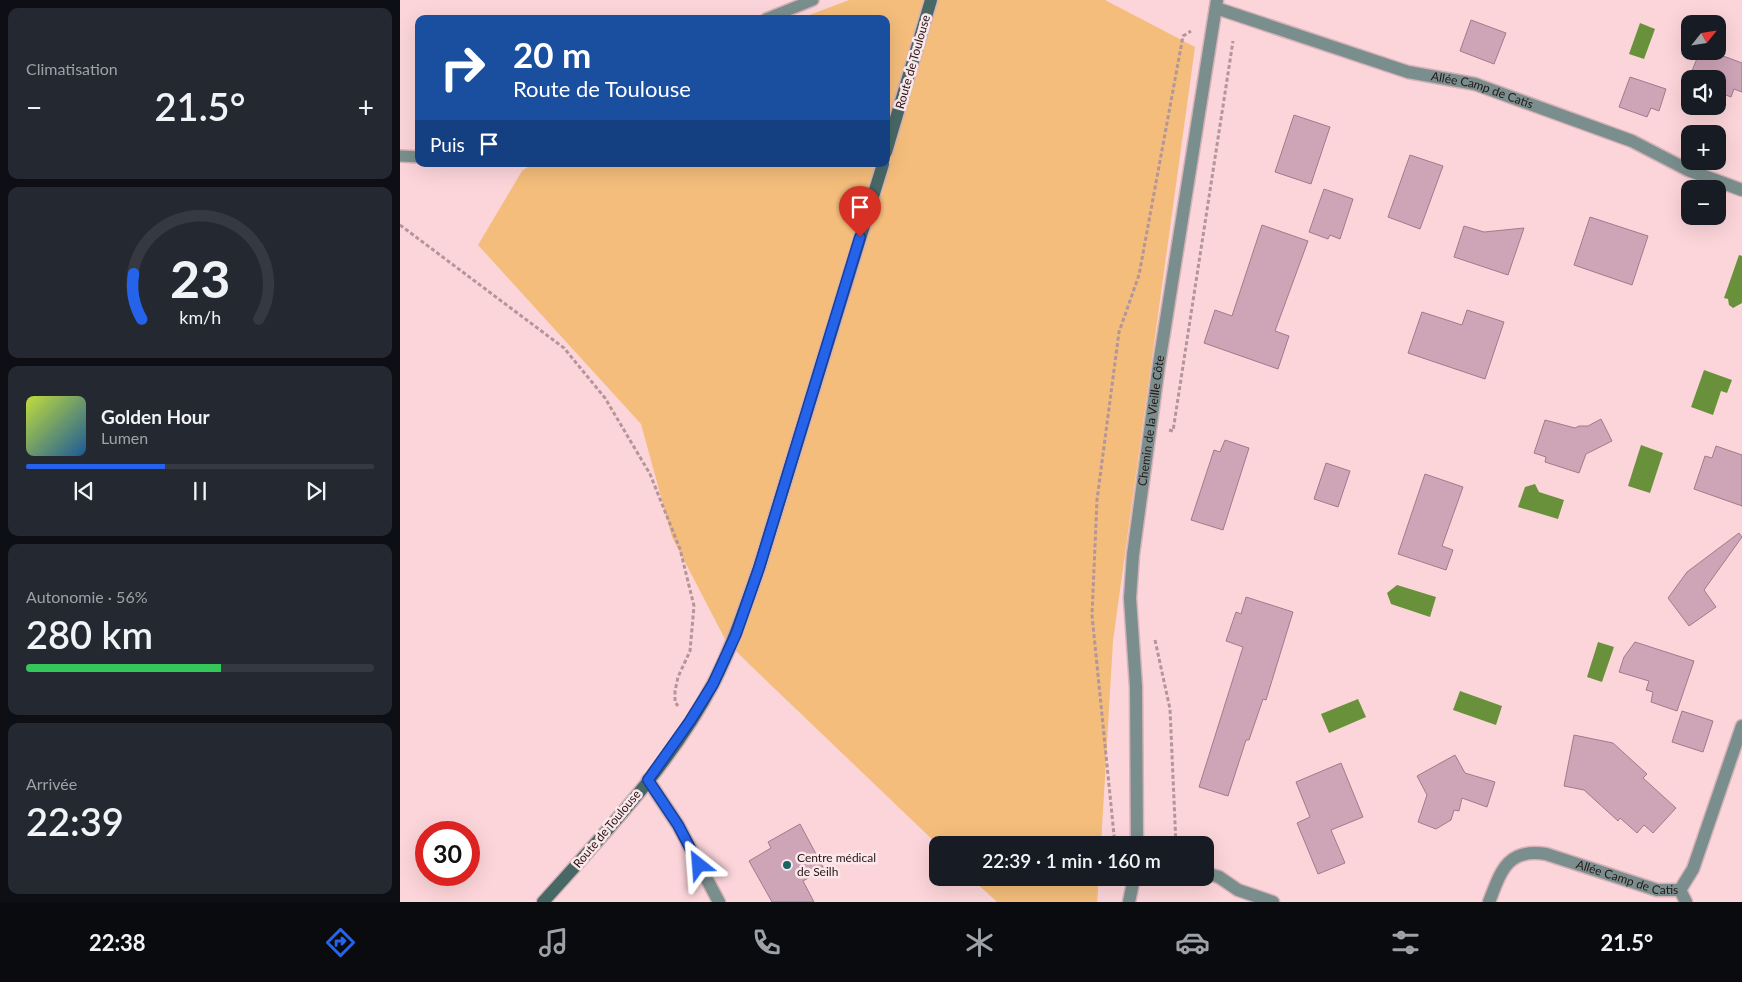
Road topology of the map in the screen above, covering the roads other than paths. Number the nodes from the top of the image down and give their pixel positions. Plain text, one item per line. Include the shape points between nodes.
1 (813, 0) edge
2 (931, 0) edge
3 (1216, 4) edge
4 (776, 15) edge
5 (890, 138) edge
6 (400, 156) edge
7 (415, 158) edge
8 (882, 167) edge
9 (1742, 190) edge
10 (1742, 726) edge
11 (648, 780) junction
12 (1137, 836) edge
13 (1214, 876) edge
14 (1132, 886) edge
15 (1680, 890) junction
16 (544, 902) edge
17 (719, 902) edge
18 (1129, 902) edge
19 (1273, 902) edge
20 (1489, 902) edge
21 (1686, 902) edge

1 - 4 lane
2 - 5 main road, Route de Toulouse
3 - 9 street, Allée Camp de Catis via 1236,16 1408,72 1475,84 1632,141 1688,170
3 - 12 street, Chemin de la Vieille Côte via 1133,555 1130,598 1136,687
6 - 7 lane
8 - 11 main road, Route de Toulouse via 759,568 728,650 713,684
10 - 15 street, Allée Camp de Catis via 1693,869
11 - 16 main road, Route de Toulouse
11 - 17 street via 678,825
13 - 19 street via 1238,890
14 - 18 street
15 - 20 street, Allée Camp de Catis via 1658,890 1531,851 1504,865
15 - 21 street

